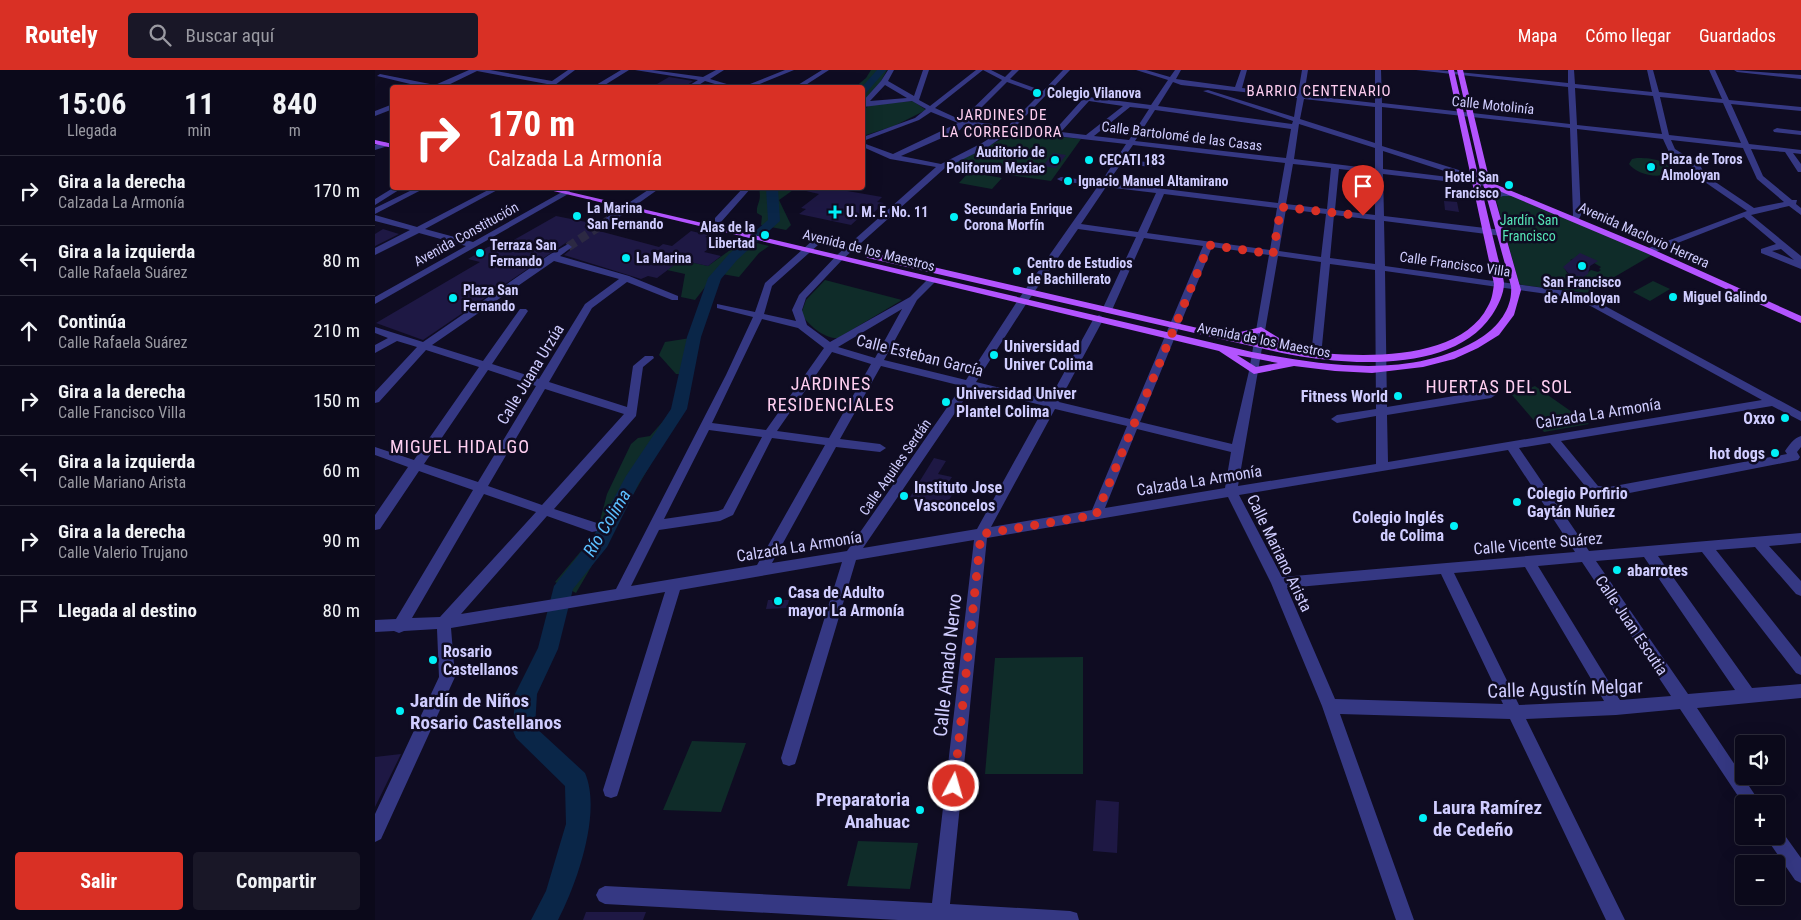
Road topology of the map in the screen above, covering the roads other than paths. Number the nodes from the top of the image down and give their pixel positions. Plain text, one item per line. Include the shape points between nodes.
1 (473, 70) edge
2 (479, 70) edge
3 (572, 70) edge
4 (626, 70) edge
5 (638, 70) edge
6 (721, 70) edge
7 (791, 70) edge
8 (826, 70) edge
9 (891, 70) edge
10 (926, 70) edge
11 (980, 70) edge
12 (986, 70) edge
13 (1016, 70) edge
14 (1067, 70) edge
15 (1139, 70) edge
16 (1178, 70) edge
17 (1244, 70) edge
18 (1305, 70) edge
19 (1378, 70) edge
20 (1419, 70) edge
21 (1571, 70) edge
22 (1650, 70) edge
23 (1712, 70) edge
24 (1737, 70) edge
25 (394, 71) edge
26 (658, 71) edge
27 (1451, 72) edge
28 (1461, 72) edge
29 (377, 75) edge
30 (1801, 77) edge
31 (703, 80) junction
32 (1006, 80) junction
33 (1177, 81) junction
34 (884, 82) junction
35 (553, 83) junction
36 (427, 85) edge
37 (441, 85) edge
38 (550, 85) edge
39 (599, 85) edge
40 (694, 85) edge
41 (724, 85) edge
42 (751, 85) edge
43 (801, 85) edge
44 (1572, 86) junction
45 (1237, 89) junction
46 (1044, 93) junction
47 (1657, 94) junction
48 (1300, 96) junction
49 (916, 99) junction
50 (1087, 99) junction
51 (1726, 102) junction
52 (375, 104) edge
53 (865, 104) edge
54 (865, 105) edge
55 (1127, 105) junction
56 (1378, 105) junction
57 (390, 107) edge
58 (390, 108) edge
59 (1155, 108) junction
60 (930, 109) junction
61 (1801, 109) edge
62 (375, 114) edge
63 (1460, 114) junction
64 (1470, 115) junction
65 (963, 124) junction
66 (1295, 124) junction
67 (1573, 126) junction
68 (1009, 129) junction
69 (1777, 130) dead end
70 (1801, 133) edge
71 (1056, 134) junction
72 (1666, 137) junction
73 (865, 138) edge
74 (1087, 138) junction
75 (1129, 143) junction
76 (389, 145) edge
77 (375, 146) edge
78 (865, 146) edge
79 (1746, 146) junction
80 (1379, 147) junction
81 (390, 151) edge
82 (1787, 151) junction
83 (1801, 152) edge
84 (893, 158) junction
85 (1118, 161) junction
86 (1289, 161) junction
87 (1153, 165) dead end
88 (942, 166) junction
89 (1335, 167) junction
90 (1801, 170) edge
91 (1379, 172) junction
92 (1475, 178) junction
93 (1061, 179) dead end
94 (1487, 182) junction
95 (1101, 185) junction
96 (395, 190) edge
97 (417, 190) edge
98 (493, 190) edge
99 (562, 190) edge
100 (568, 190) edge
101 (570, 190) edge
102 (653, 190) edge
103 (745, 190) edge
104 (1161, 192) junction
105 (1514, 194) junction
106 (1491, 198) junction
107 (637, 202) junction
108 (1789, 202) junction
109 (1801, 202) edge
110 (375, 203) edge
111 (628, 207) junction
112 (1281, 207) junction
113 (375, 211) edge
114 (1330, 212) junction
115 (1749, 212) junction
116 (1801, 212) edge
117 (1576, 217) junction
118 (375, 218) edge
119 (1380, 218) junction
120 (609, 220) tunnel mouth
121 (718, 220) junction
122 (1076, 226) junction
123 (417, 229) junction
124 (1487, 232) junction
125 (1502, 233) junction
126 (1142, 234) junction
127 (469, 244) junction
128 (1209, 245) junction
129 (1783, 245) junction
130 (811, 246) junction
131 (568, 247) tunnel mouth
132 (1651, 250) junction
133 (375, 252) edge
134 (844, 254) junction
135 (1273, 254) junction
136 (552, 257) junction
137 (1324, 260) junction
138 (1801, 261) edge
139 (1801, 266) edge
140 (1380, 268) junction
141 (626, 278) junction
142 (931, 280) junction
143 (1499, 284) junction
144 (1515, 286) junction
145 (375, 293) edge
146 (1026, 296) junction
147 (675, 298) dead end
148 (913, 299) junction
149 (1763, 300) junction
150 (375, 301) edge
151 (720, 306) dead end
152 (523, 311) dead end
153 (1103, 314) junction
154 (1801, 314) edge
155 (759, 315) junction
156 (1801, 320) edge
157 (802, 326) junction
158 (375, 330) edge
159 (1173, 330) junction
160 (1261, 330) junction
161 (396, 337) junction
162 (1229, 338) junction
163 (425, 346) junction
164 (830, 347) junction
165 (1220, 348) junction
166 (375, 350) edge
167 (1257, 350) junction
168 (1292, 351) junction
169 (1316, 356) junction
170 (649, 358) dead end
171 (877, 362) junction
172 (1294, 363) junction
173 (1381, 363) junction
174 (486, 366) junction
175 (1254, 372) junction
176 (543, 384) junction
177 (969, 384) junction
178 (1491, 394) dead end
179 (375, 399) edge
180 (1773, 402) junction
181 (1052, 404) junction
182 (1382, 411) junction
183 (633, 413) junction
184 (1801, 417) edge
185 (1337, 419) dead end
186 (1134, 424) junction
187 (705, 426) junction
188 (769, 434) junction
189 (1553, 439) junction
190 (1801, 440) edge
191 (833, 442) junction
192 (1511, 446) junction
193 (880, 448) dead end
194 (1237, 449) junction
195 (375, 451) edge
196 (1797, 461) edge
197 (416, 466) junction
198 (1382, 467) junction
199 (480, 489) junction
200 (1231, 492) junction
201 (545, 511) junction
202 (1096, 515) junction
203 (657, 524) junction
204 (375, 525) edge
205 (592, 527) dead end
206 (981, 534) junction
207 (1801, 538) edge
208 (1758, 542) junction
209 (1705, 546) junction
210 (1647, 551) junction
211 (851, 556) junction
212 (1586, 556) junction
213 (1529, 562) junction
214 (1445, 569) junction
215 (761, 570) junction
216 (1278, 583) junction
217 (674, 585) junction
218 (1801, 590) edge
219 (620, 594) junction
220 (444, 624) junction
221 (375, 626) edge
222 (399, 627) junction
223 (1801, 668) edge
224 (1801, 691) edge
225 (1749, 697) junction
226 (1685, 703) junction
227 (1330, 706) junction
228 (1616, 708) junction
229 (1514, 712) junction
230 (789, 758) dead end
231 (611, 790) dead end
232 (1747, 795) edge
233 (375, 833) edge
234 (1781, 845) edge
235 (1801, 874) edge
236 (605, 894) dead end
237 (939, 917) edge
238 (1070, 920) edge
239 (1405, 920) edge
240 (1615, 920) edge

1 - 37 street
2 - 35 street
3 - 35 street
4 - 39 street
5 - 26 street
6 - 31 street
7 - 42 street
8 - 43 street
9 - 34 street
10 - 49 street
11 - 60 street
12 - 32 street
13 - 32 street
14 - 46 street
15 - 33 street
16 - 33 street, Calle Aquiles Serdán
17 - 45 street
18 - 48 street, Calle Mariano Arista
19 - 56 street
20 - 27 street
21 - 44 street
22 - 47 street
23 - 51 street
24 - 30 street
25 - 29 street
26 - 31 street
27 - 28 street
27 - 63 main road
28 - 44 street
28 - 64 main road, Avenida de los Maestros
29 - 36 street
31 - 40 street
31 - 41 street
32 - 46 street
32 - 65 street
33 - 45 street, Calle Motolinía
33 - 59 street, Calle Aquiles Serdán
33 - 66 street
34 - 49 street, Calle Bartolomé de las Casas
34 - 53 street
35 - 38 street
44 - 47 street
44 - 67 street
45 - 48 street, Calle Motolinía
46 - 50 street
46 - 68 street
47 - 51 street
47 - 72 street
48 - 56 street, Calle Motolinía
48 - 66 street, Calle Mariano Arista
49 - 54 street
49 - 60 street, Calle Bartolomé de las Casas
50 - 55 street
50 - 71 street
51 - 61 street
51 - 79 street
52 - 57 street
55 - 59 street
55 - 74 street
56 - 63 street, Calle Motolinía
56 - 80 street
58 - 62 street
59 - 66 street
59 - 75 street, Calle Aquiles Serdán
60 - 65 street, Calle Bartolomé de las Casas
60 - 73 street via 917,119
63 - 64 street, Calle Motolinía
63 - 92 main road
64 - 67 street, Calle Motolinía
64 - 94 main road, Avenida de los Maestros
65 - 68 street, Calle Bartolomé de las Casas
65 - 84 street
66 - 80 street
66 - 86 street, Calle Mariano Arista
67 - 72 street, Calle Motolinía
67 - 117 street
68 - 71 street, Calle Bartolomé de las Casas
68 - 88 street
69 - 70 street
71 - 74 street, Calle Bartolomé de las Casas
72 - 79 street, Calle Motolinía
72 - 115 street via 1673,150
74 - 75 street, Calle Bartolomé de las Casas
75 - 85 street, Calle Aquiles Serdán
75 - 86 street, Calle Bartolomé de las Casas
76 - 77 street
77 - 81 main road
78 - 84 street
79 - 82 street, Calle Motolinía
79 - 108 street via 1760,177
80 - 91 street
80 - 92 street
82 - 83 street, Calle Motolinía
82 - 90 street
84 - 88 street
85 - 87 street
85 - 95 street, Calle Aquiles Serdán
86 - 89 street, Calle Bartolomé de las Casas
86 - 112 street, Calle Mariano Arista
88 - 134 street
89 - 91 street, Calle Bartolomé de las Casas
89 - 114 street
91 - 92 street, Calle Bartolomé de las Casas
91 - 119 street
92 - 94 street, Calle Bartolomé de las Casas
92 - 124 main road
93 - 95 street
94 - 105 main road, Avenida Maclovio Herrera
94 - 106 main road, Avenida de los Maestros
94 - 117 main road, Avenida Maclovio Herrera
95 - 104 street
95 - 122 street, Calle Aquiles Serdán
96 - 110 street
97 - 113 street
98 - 123 street
99 - 127 street, Avenida Constitución
100 - 111 main road, Avenida de los Maestros
101 - 107 main road, Avenida de los Maestros
102 - 107 street
103 - 121 street
104 - 112 street
104 - 126 street
105 - 106 street via 1497,194
105 - 117 main road, Avenida Maclovio Herrera
106 - 125 main road, Avenida de los Maestros
107 - 111 street
107 - 121 main road, Avenida de los Maestros
108 - 109 street
108 - 115 street
108 - 116 street
111 - 120 street
111 - 130 main road, Avenida de los Maestros via 776,242
112 - 114 street
112 - 135 street, Calle Mariano Arista
114 - 119 street
114 - 137 street
115 - 129 street
115 - 132 street
117 - 132 main road, Avenida Maclovio Herrera
118 - 123 street
119 - 124 street
119 - 140 street
121 - 130 main road, Avenida de los Maestros via 786,236
122 - 126 street, Calle Francisco Villa
122 - 146 street, Calle Aquiles Serdán
123 - 127 street
123 - 133 street
124 - 125 street
124 - 143 main road, Avenida de los Maestros
125 - 144 main road, Avenida de los Maestros
126 - 128 street, Calle Francisco Villa
126 - 153 street
127 - 145 street, Avenida Constitución
127 - 150 street, Avenida Constitución
128 - 135 street, Calle Francisco Villa
128 - 159 street
129 - 138 street
129 - 139 street via 1764,251
130 - 134 main road, Avenida de los Maestros
130 - 155 street via 769,285
131 - 136 street
132 - 149 main road, Avenida Maclovio Herrera
134 - 142 main road, Avenida de los Maestros
134 - 146 main road, Avenida de los Maestros
134 - 157 street via 802,297 797,310
135 - 137 street, Calle Francisco Villa
135 - 160 street, Calle Mariano Arista
136 - 141 street
136 - 163 street
137 - 140 street, Calle Francisco Villa
137 - 169 street
140 - 143 street, Calle Francisco Villa
140 - 173 street
141 - 147 street
141 - 176 street, Calle Juana Urzúa via 588,306
142 - 146 main road, Avenida de los Maestros
142 - 148 street
143 - 144 street, Calle Francisco Villa
143 - 173 main road, Avenida de los Maestros via 1493,309 1486,321 1469,334 1431,350
144 - 173 main road, Avenida de los Maestros via 1513,308 1504,323 1478,344 1424,363
144 - 180 street, Calle Francisco Villa via 1578,294
146 - 153 main road, Avenida de los Maestros
146 - 177 street, Calle Aquiles Serdán
148 - 164 street
148 - 171 street
149 - 154 main road, Avenida Maclovio Herrera
149 - 156 main road, Avenida Maclovio Herrera
151 - 155 street, Calle Esteban García
152 - 174 street
153 - 159 main road, Avenida de los Maestros
153 - 181 street
155 - 157 street, Calle Esteban García
155 - 187 street
157 - 164 street, Calle Esteban García
158 - 161 street
159 - 162 main road, Avenida de los Maestros
159 - 165 main road, Avenida de los Maestros
159 - 186 street
160 - 162 main road
160 - 167 street, Calle Mariano Arista
160 - 168 main road
161 - 163 street
161 - 166 street
162 - 167 main road, Avenida de los Maestros
163 - 174 street
163 - 179 street
164 - 171 street, Calle Esteban García
164 - 188 street
165 - 167 main road, Avenida de los Maestros
165 - 175 main road
167 - 168 main road, Avenida de los Maestros
167 - 172 main road, Avenida de los Maestros
167 - 175 street, Calle Mariano Arista
168 - 169 main road, Avenida de los Maestros
169 - 173 main road, Avenida de los Maestros
170 - 183 street via 638,366
171 - 177 street, Calle Esteban García
171 - 191 street
172 - 173 main road, Avenida de los Maestros via 1354,369
172 - 175 main road
173 - 182 street
174 - 176 street
174 - 197 street
175 - 194 street, Calle Mariano Arista
176 - 183 street
176 - 199 street, Calle Juana Urzúa
177 - 181 street, Calle Esteban García
177 - 211 street, Calle Aquiles Serdán
178 - 182 street
180 - 184 street, Calle Francisco Villa
180 - 189 street, Calzada La Armonía
181 - 186 street, Calle Esteban García
181 - 206 street
182 - 185 street
182 - 198 street
183 - 201 street
186 - 194 street, Calle Esteban García
186 - 202 street
187 - 188 street
187 - 203 street
188 - 191 street
188 - 203 street via 734,506 728,512 720,516
189 - 192 street, Calzada La Armonía
189 - 196 street via 1599,492
190 - 196 street via 1791,452
191 - 193 street
191 - 215 street
192 - 198 street, Calzada La Armonía
192 - 212 street, Calle Juan Escutia
194 - 200 street, Calle Mariano Arista
195 - 197 street
197 - 199 street
197 - 204 street
198 - 200 street, Calzada La Armonía
199 - 201 street
199 - 222 street, Calle Juana Urzúa
200 - 202 street, Calzada La Armonía
200 - 216 street, Calle Mariano Arista
201 - 205 street
201 - 220 street
202 - 206 street, Calzada La Armonía
203 - 219 street
206 - 211 street, Calzada La Armonía
206 - 237 street, Calle Amado Nervo
207 - 208 street, Calle Vicente Suárez
208 - 209 street, Calle Vicente Suárez
208 - 218 street
209 - 210 street, Calle Vicente Suárez
209 - 223 street
210 - 212 street, Calle Vicente Suárez
210 - 225 street
211 - 215 street, Calzada La Armonía
211 - 230 street, Calle Aquiles Serdán
212 - 213 street, Calle Vicente Suárez
212 - 226 street, Calle Juan Escutia
213 - 214 street, Calle Vicente Suárez
213 - 228 street
214 - 216 street, Calle Vicente Suárez
214 - 229 street
215 - 217 street, Calzada La Armonía
216 - 227 street, Calle Mariano Arista
217 - 219 street, Calzada La Armonía
217 - 231 street
219 - 220 street, Calzada La Armonía
220 - 222 street
220 - 233 street via 447,677
221 - 222 street
224 - 225 street, Calle Agustín Melgar
225 - 226 street, Calle Agustín Melgar
226 - 228 street, Calle Agustín Melgar
226 - 232 street, Calle Juan Escutia
227 - 229 street, Calle Agustín Melgar
227 - 239 street, Calle Mariano Arista
228 - 229 street, Calle Agustín Melgar
229 - 240 street
234 - 235 street
236 - 237 street
237 - 238 street

